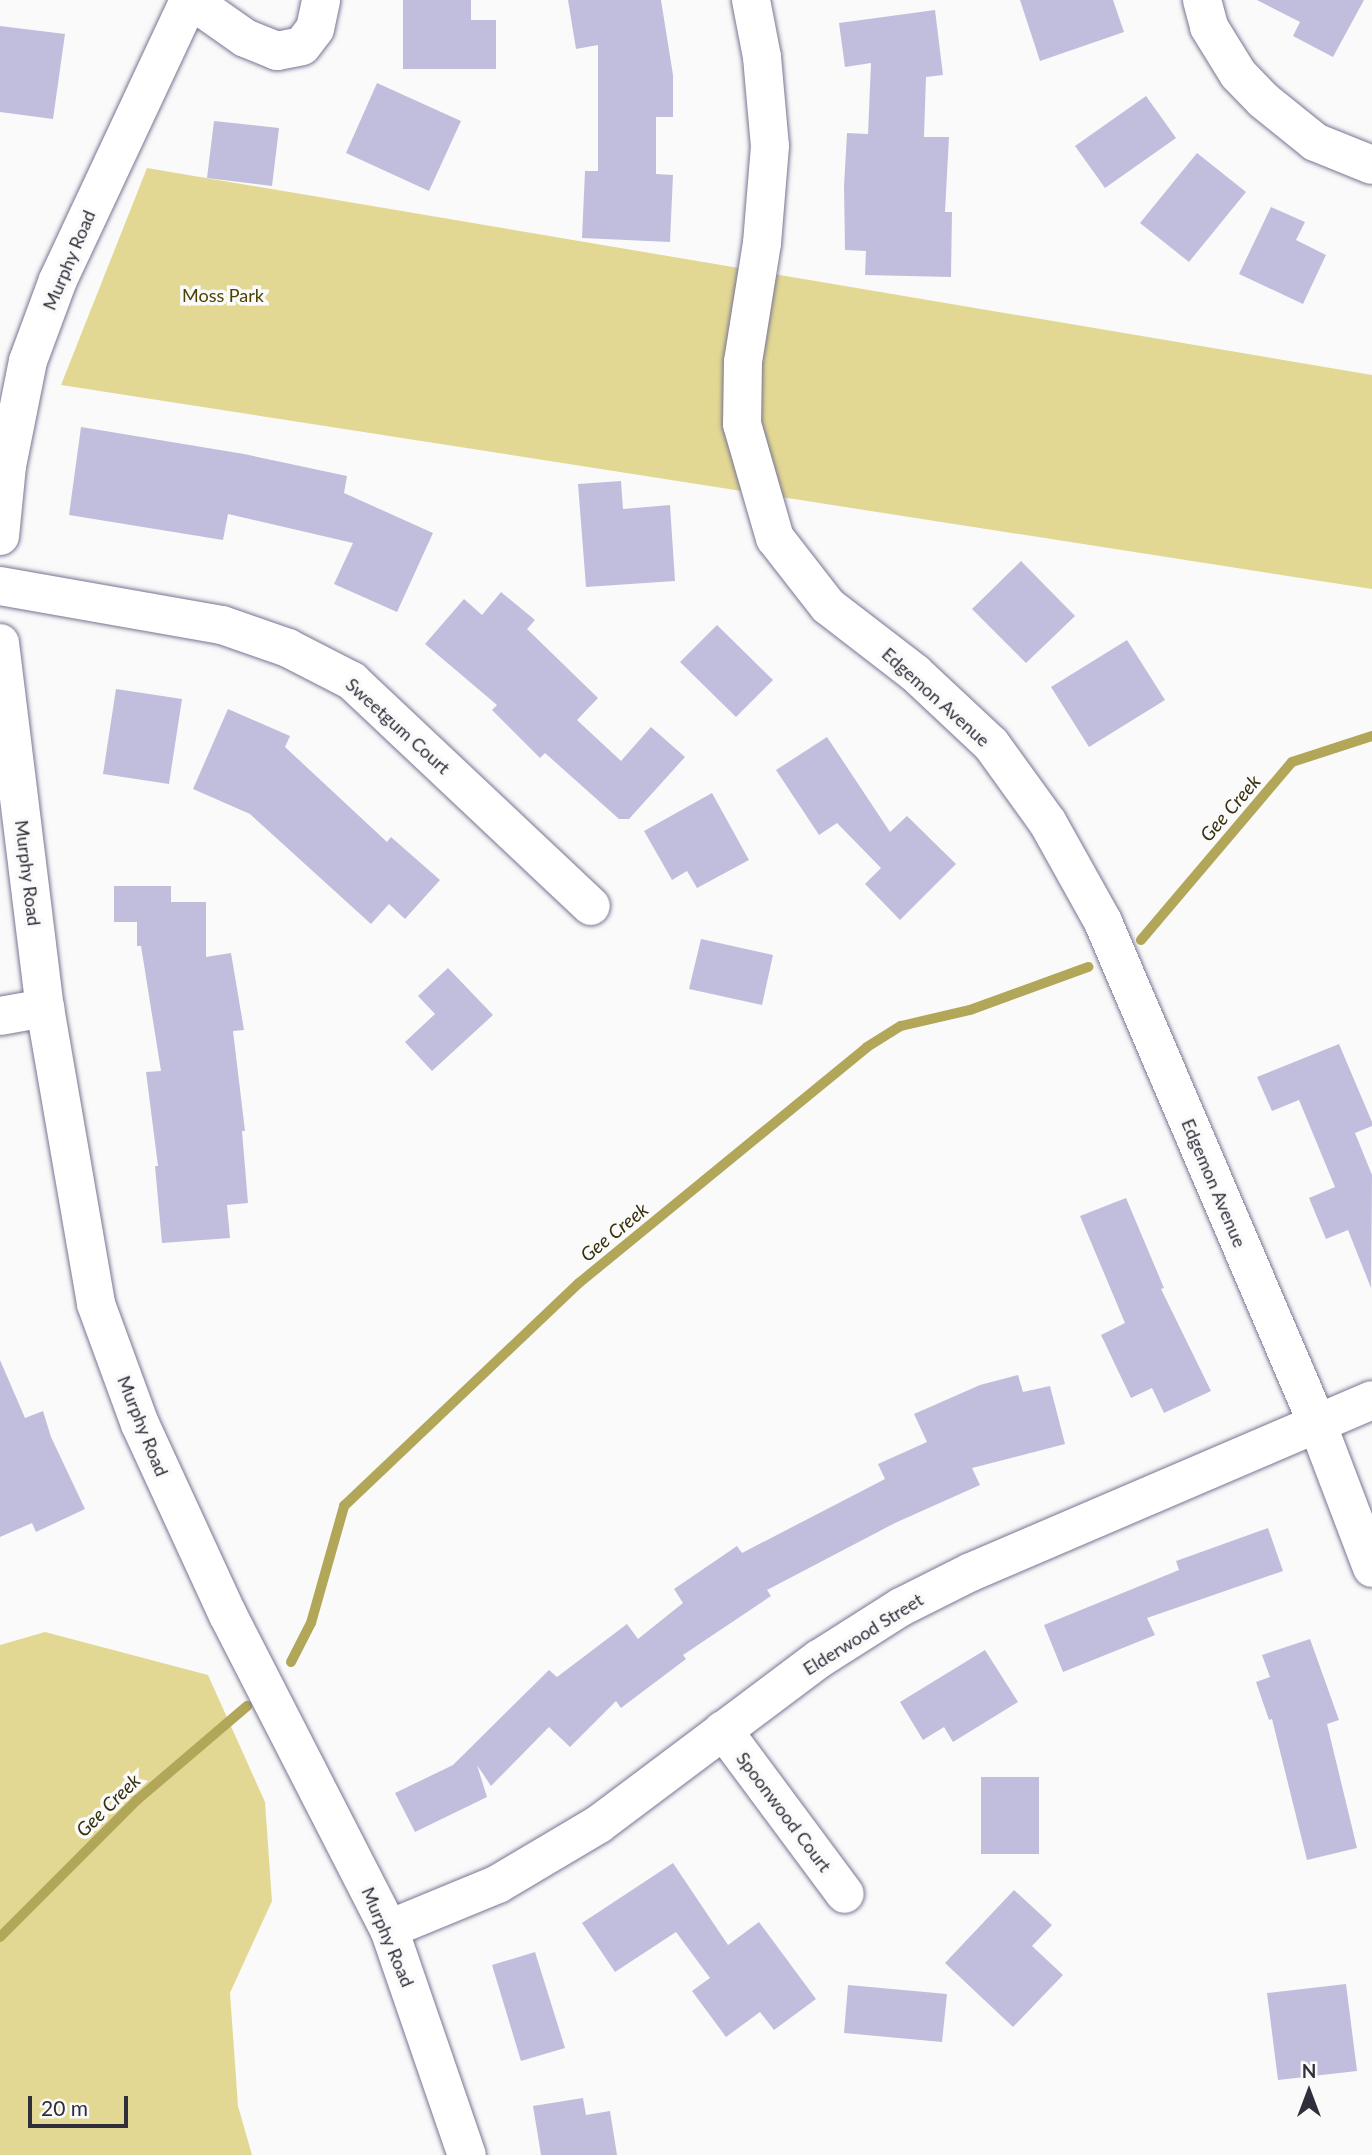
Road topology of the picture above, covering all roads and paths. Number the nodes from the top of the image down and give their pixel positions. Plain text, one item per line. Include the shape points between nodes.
1 (190, 0) edge
2 (321, 0) edge
3 (751, 0) edge
4 (1202, 0) edge
5 (1372, 164) edge
6 (0, 536) edge
7 (0, 586) edge
8 (0, 643) edge
9 (591, 906) dead end
10 (46, 1008) junction
11 (0, 1016) edge
12 (1372, 1400) edge
13 (1317, 1423) junction
14 (1372, 1569) edge
15 (723, 1730) junction
16 (845, 1894) dead end
17 (389, 1929) junction
18 (467, 2155) edge

1 - 2 street via 245,38 277,51 302,46 315,29
1 - 6 street, Murphy Road via 58,280 28,361 7,466
3 - 13 street, Edgemon Avenue via 762,57 770,146 762,243 743,362 742,424 775,538 828,606 915,673 991,744 1048,823 1102,922
4 - 5 street via 1209,27 1231,63 1263,100 1315,142
7 - 9 street, Sweetgum Court via 222,625 288,648 352,681
8 - 10 street, Murphy Road
10 - 11 street
10 - 17 street, Murphy Road via 96,1304 140,1424 228,1615
12 - 13 street, Elderwood Street
13 - 14 street, Edgemon Avenue
13 - 15 street, Elderwood Street via 971,1572 901,1607 819,1658
15 - 16 street, Spoonwood Court
15 - 17 street, Elderwood Street via 598,1824 509,1878
17 - 18 street, Murphy Road

